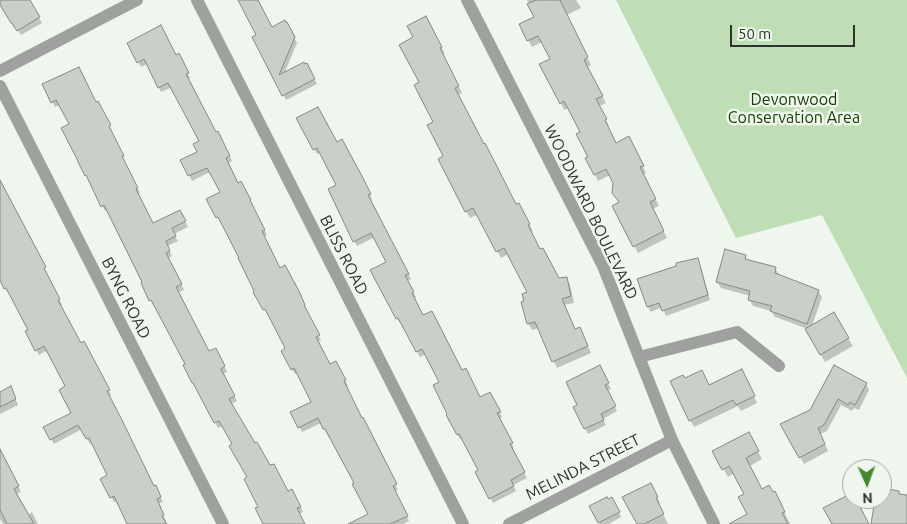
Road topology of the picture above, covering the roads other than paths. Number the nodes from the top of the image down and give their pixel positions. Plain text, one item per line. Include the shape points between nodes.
1 (136, 0) edge
2 (197, 0) edge
3 (467, 0) edge
4 (0, 70) edge
5 (0, 86) edge
6 (639, 357) junction
7 (779, 366) dead end
8 (672, 440) junction
9 (223, 524) edge
10 (463, 524) edge
11 (509, 524) edge
12 (714, 524) edge

1 - 4 street
2 - 10 street, BLISS ROAD
3 - 6 street, WOODWARD BOULEVARD via 603,266
5 - 9 street, BYNG ROAD
6 - 7 street via 737,332
6 - 8 street, WOODWARD BOULEVARD
8 - 11 street, MELINDA STREET
8 - 12 street, WOODWARD BOULEVARD

